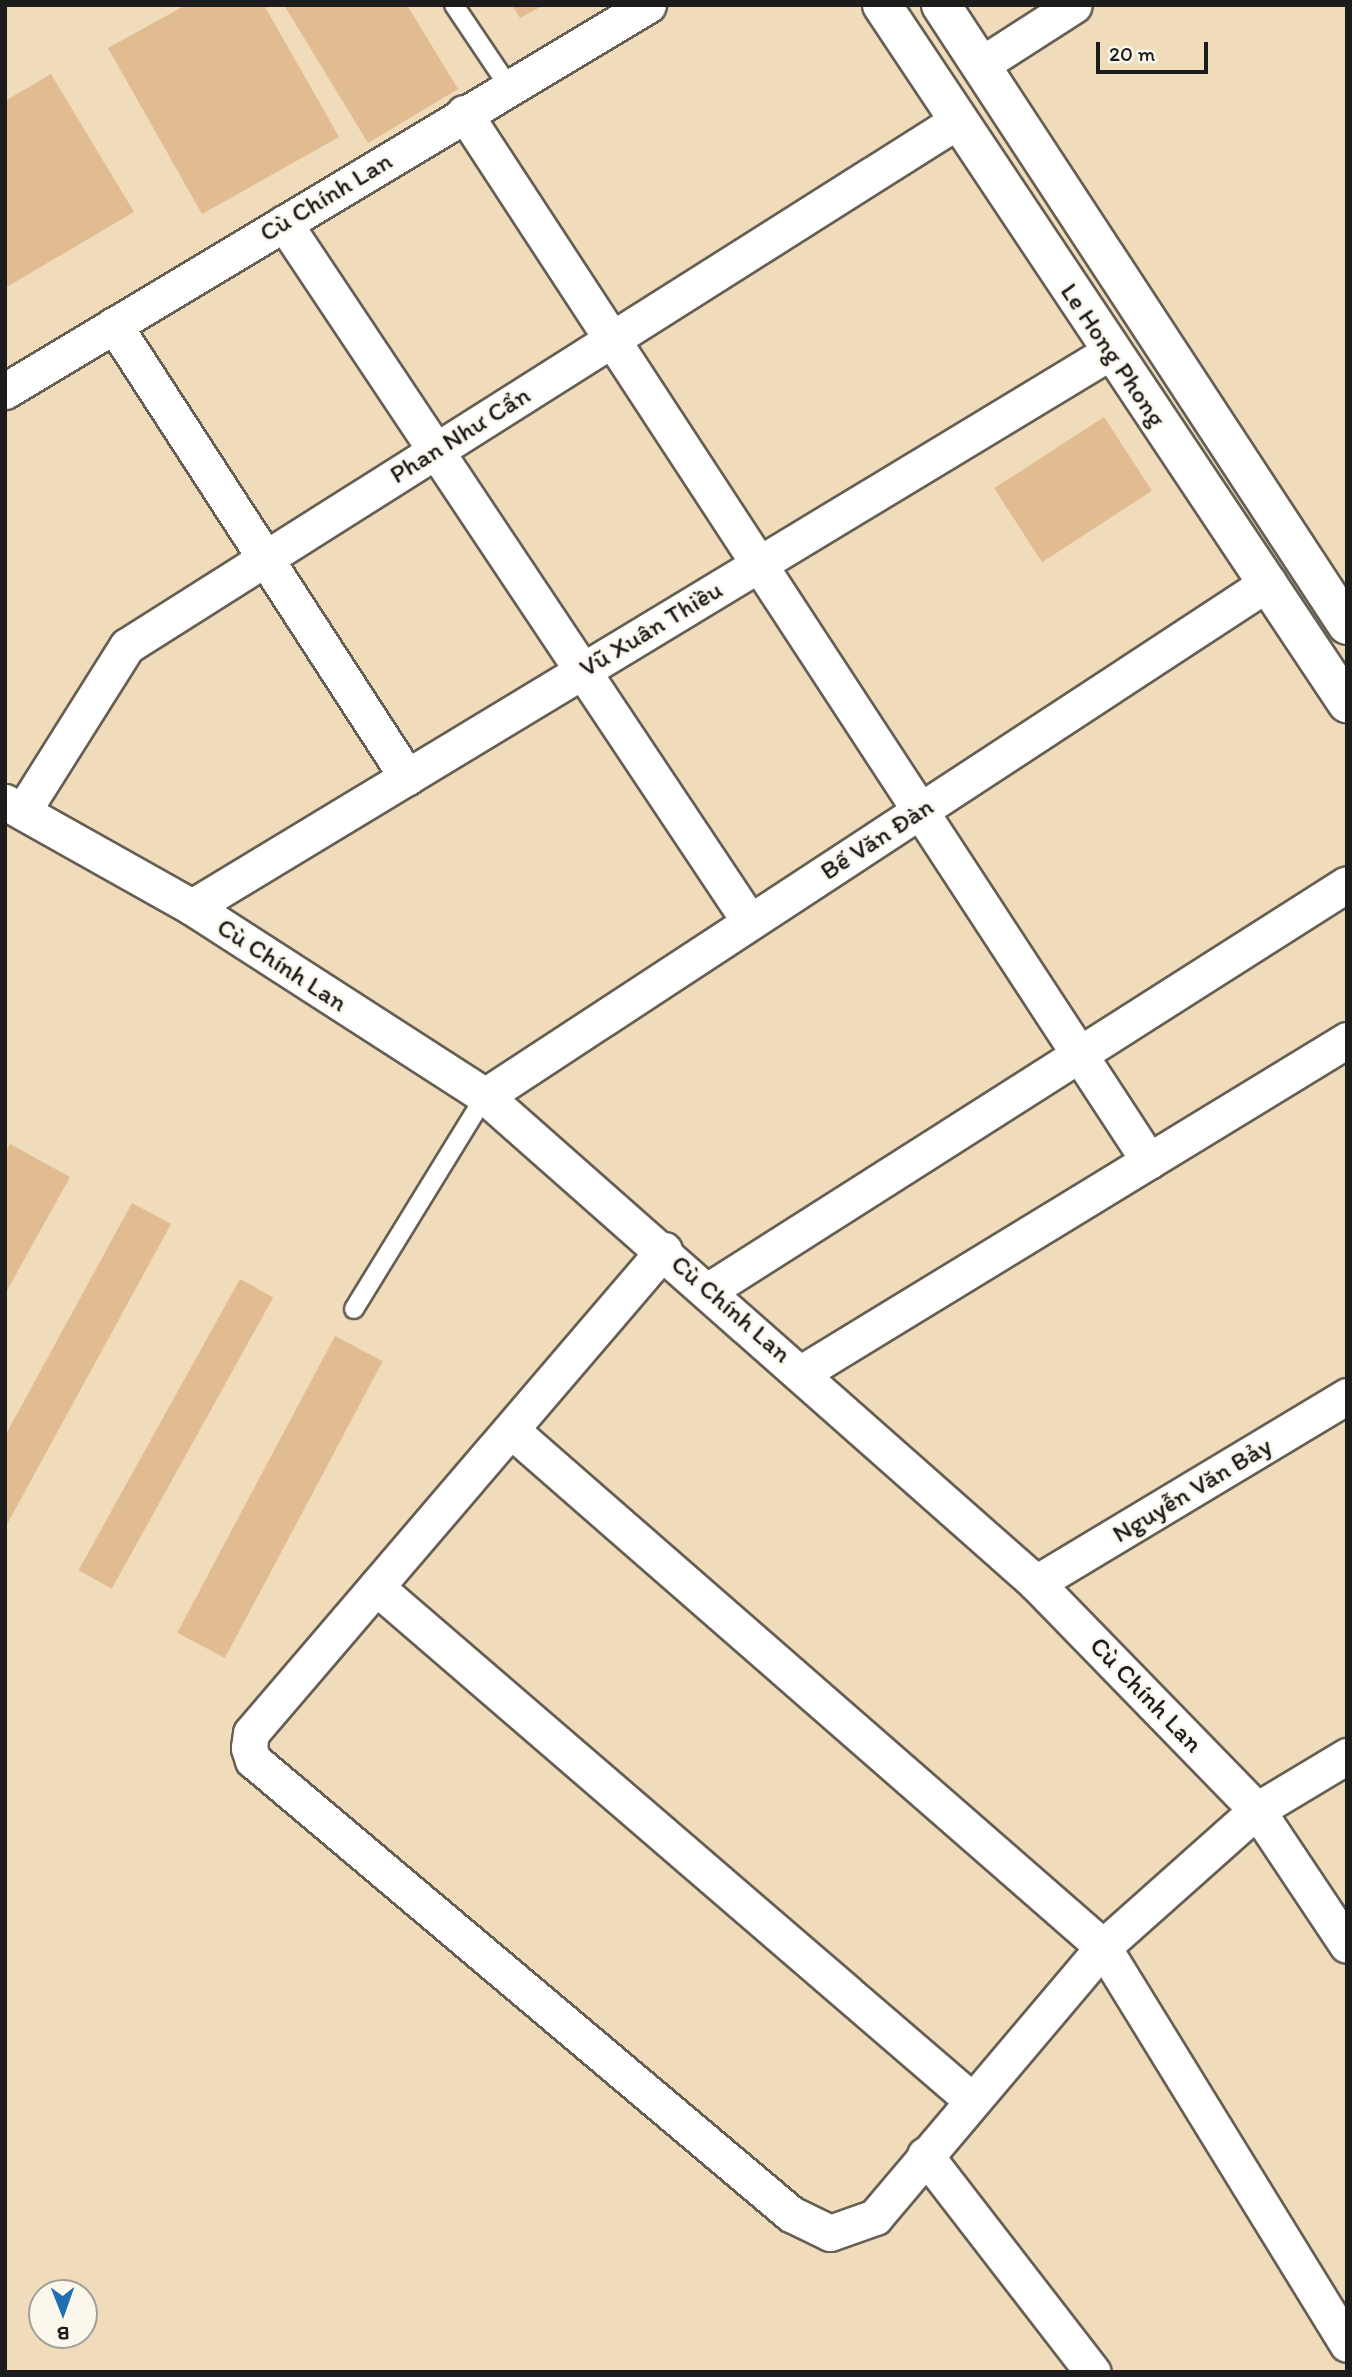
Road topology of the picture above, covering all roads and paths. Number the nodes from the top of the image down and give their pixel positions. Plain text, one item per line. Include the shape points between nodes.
1 (454, 5) edge
2 (648, 5) edge
3 (882, 5) edge
4 (941, 5) edge
5 (1074, 5) edge
6 (982, 64) junction
7 (509, 87) junction
8 (464, 113) junction
9 (957, 121) junction
10 (284, 223) junction
11 (114, 325) junction
12 (611, 339) junction
13 (1110, 352) junction
14 (5, 391) edge
15 (436, 450) junction
16 (262, 560) junction
17 (1304, 560) junction
18 (759, 564) junction
19 (1269, 582) junction
20 (1347, 625) edge
21 (583, 671) junction
22 (1347, 703) edge
23 (407, 777) junction
24 (14, 807) edge
25 (920, 811) junction
26 (1347, 884) edge
27 (192, 906) junction
28 (750, 922) junction
29 (1347, 1040) edge
30 (1079, 1055) junction
31 (485, 1096) junction
32 (1149, 1161) junction
33 (664, 1250) junction
34 (709, 1290) junction
35 (354, 1309) dead end
36 (803, 1372) junction
37 (1347, 1396) edge
38 (511, 1430) junction
39 (1036, 1583) junction
40 (376, 1587) junction
41 (1347, 1756) edge
42 (1257, 1810) junction
43 (1347, 1945) edge
44 (1104, 1947) junction
45 (970, 2098) junction
46 (925, 2155) junction
47 (1347, 2344) edge
48 (1093, 2372) edge

1 - 7 lane
2 - 7 street, Cù Chính Lan
3 - 9 main road, Le Hong Phong
4 - 6 main road, Le Hong Phong
5 - 6 street
6 - 17 main road, Le Hong Phong
7 - 8 street, Cù Chính Lan
8 - 10 street, Cù Chính Lan
8 - 12 street
9 - 12 street, Phan Như Cẩn
9 - 13 main road, Le Hong Phong
10 - 11 street, Cù Chính Lan
10 - 15 street
11 - 14 street, Cù Chính Lan
11 - 16 street
12 - 15 street, Phan Như Cẩn
12 - 18 street
13 - 18 street, Vũ Xuân Thiều
13 - 19 main road, Le Hong Phong
15 - 16 street, Phan Như Cẩn
15 - 21 street
16 - 23 street
16 - 24 street, Phan Như Cẩn via 127,646
17 - 19 main road
17 - 20 main road, Le Hong Phong
18 - 21 street, Vũ Xuân Thiều
18 - 25 street
19 - 22 main road, Le Hong Phong
19 - 25 street, Bế Văn Đàn
21 - 23 street, Vũ Xuân Thiều
21 - 28 street
23 - 27 street, Vũ Xuân Thiều
24 - 27 street, Cù Chính Lan
25 - 28 street, Bế Văn Đàn
25 - 30 street
26 - 30 street
27 - 31 street, Cù Chính Lan
28 - 31 street, Bế Văn Đàn
29 - 32 street
30 - 32 street
30 - 34 street
31 - 33 street, Cù Chính Lan
31 - 35 lane
32 - 36 street
33 - 34 street, Cù Chính Lan
33 - 38 street
34 - 36 street, Cù Chính Lan
36 - 39 street, Cù Chính Lan
37 - 39 street, Nguyễn Văn Bảy
38 - 40 street
38 - 44 street
39 - 42 street, Cù Chính Lan
40 - 45 street
40 - 46 street via 251,1733 253,1760 790,2214 830,2234 849,2230 875,2217
41 - 42 street
42 - 43 street, Cù Chính Lan
42 - 44 street
44 - 45 street
44 - 47 street
45 - 46 street
46 - 48 street

